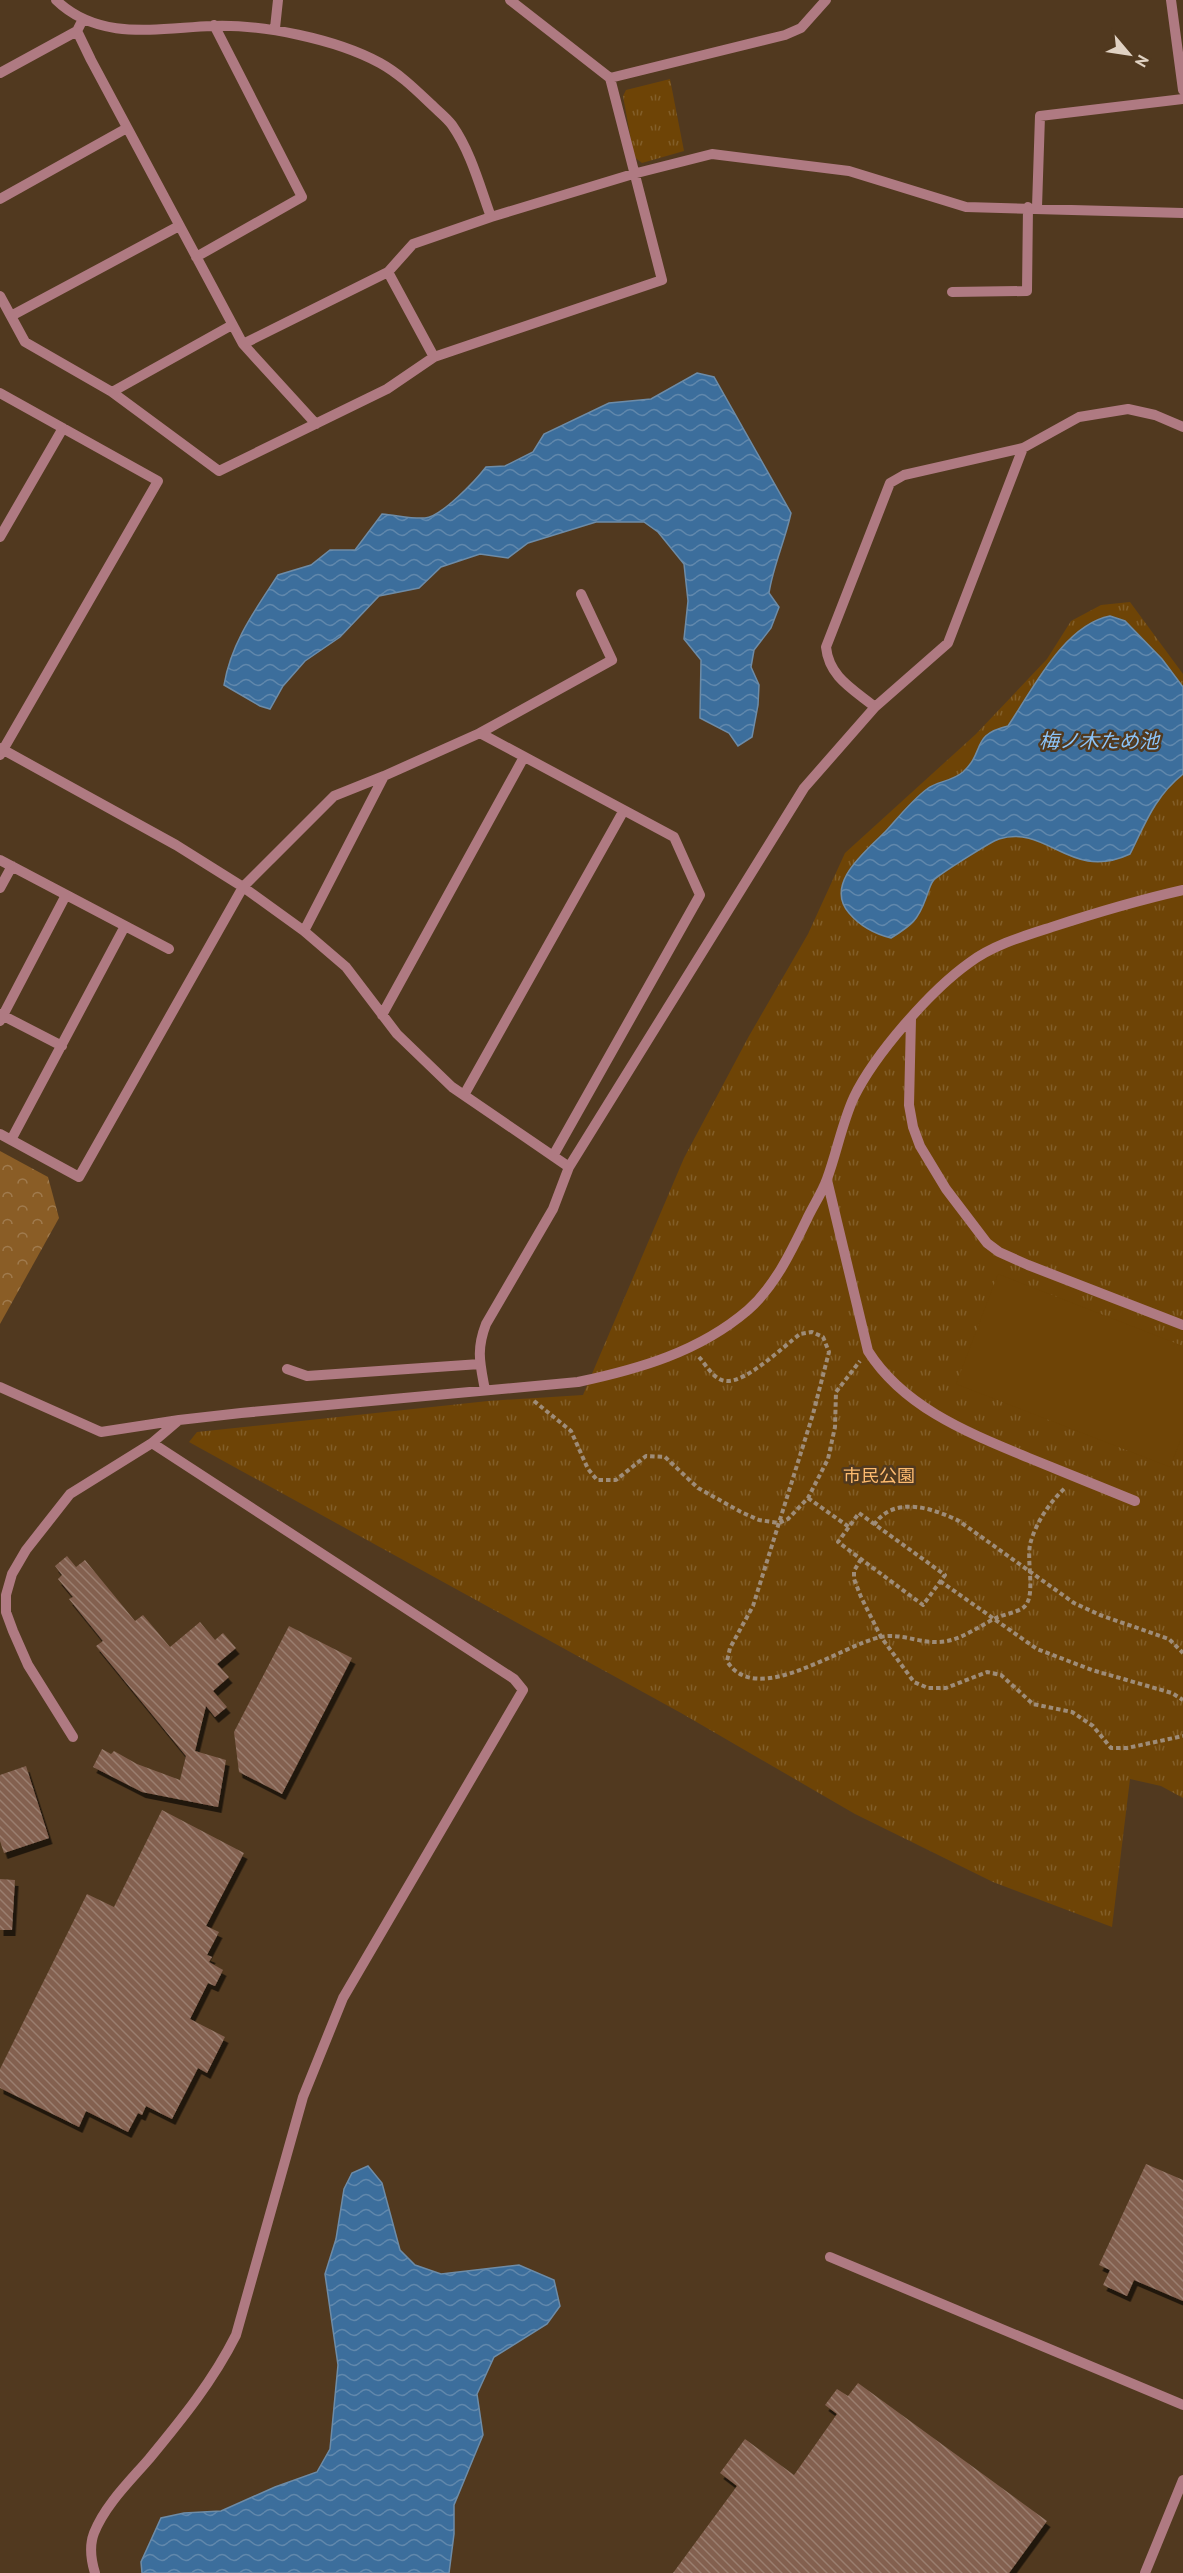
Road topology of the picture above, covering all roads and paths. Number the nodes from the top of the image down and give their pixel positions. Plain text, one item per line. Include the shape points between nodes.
1 (56, 0) edge
2 (278, 0) edge
3 (510, 0) edge
4 (826, 0) edge
5 (1171, 0) edge
6 (83, 19) junction
7 (214, 26) junction
8 (275, 28) junction
9 (77, 31) junction
10 (0, 73) edge
11 (610, 78) junction
12 (1183, 90) edge
13 (1183, 99) edge
14 (127, 128) junction
15 (633, 174) junction
16 (0, 198) edge
17 (1033, 207) junction
18 (1183, 213) edge
19 (491, 217) junction
20 (179, 226) junction
21 (196, 257) junction
22 (388, 272) junction
23 (952, 292) dead end
24 (0, 296) edge
25 (11, 316) junction
26 (232, 325) junction
27 (243, 344) junction
28 (434, 357) junction
29 (112, 392) junction
30 (0, 393) edge
31 (316, 424) junction
32 (1183, 426) edge
33 (63, 428) junction
34 (1023, 448) junction
35 (1, 532) edge
36 (581, 594) dead end
37 (875, 707) junction
38 (480, 734) junction
39 (1, 751) edge
40 (524, 757) junction
41 (384, 776) junction
42 (624, 810) junction
43 (0, 860) edge
44 (12, 866) junction
45 (243, 887) junction
46 (0, 888) edge
47 (1183, 890) edge
48 (66, 895) junction
49 (125, 926) junction
50 (304, 931) junction
51 (168, 949) dead end
52 (382, 1014) junction
53 (1, 1017) edge
54 (911, 1019) junction
55 (62, 1046) junction
56 (464, 1095) junction
57 (0, 1134) edge
58 (11, 1140) junction
59 (553, 1156) junction
60 (569, 1167) junction
61 (827, 1180) junction
62 (1183, 1325) edge
63 (691, 1346) junction
64 (868, 1351) junction
65 (480, 1364) junction
66 (287, 1369) dead end
67 (0, 1386) edge
68 (515, 1387) junction
69 (485, 1390) junction
70 (179, 1420) junction
71 (152, 1443) junction
72 (1076, 1477) junction
73 (808, 1498) junction
74 (1135, 1502) dead end
75 (779, 1523) junction
76 (874, 1525) junction
77 (849, 1527) junction
78 (861, 1559) junction
79 (1029, 1569) junction
80 (940, 1581) junction
81 (995, 1619) junction
82 (881, 1637) junction
83 (1183, 1653) edge
84 (1183, 1700) edge
85 (1183, 1736) edge
86 (73, 1737) dead end
87 (830, 2257) dead end
88 (1183, 2405) edge
89 (1183, 2480) edge
90 (95, 2573) edge
91 (1145, 2573) edge

1 - 6 street
2 - 8 street
3 - 11 street
4 - 11 street via 801,28 785,35
5 - 12 street
6 - 7 street via 117,30
6 - 9 street
7 - 8 street
7 - 21 street via 302,197
8 - 19 street via 355,52 380,63 415,88 452,125 473,165
9 - 10 street
9 - 14 street
11 - 15 street
13 - 17 street via 1040,117
14 - 16 street
14 - 20 street
15 - 17 street via 712,154 849,171 966,207
15 - 19 street
15 - 28 street via 662,280
17 - 18 street
17 - 23 street via 1027,291
19 - 22 street via 413,244
20 - 21 street
20 - 25 street
21 - 26 street
22 - 27 street
22 - 28 street
24 - 25 street
25 - 29 street via 25,342
26 - 27 street
26 - 29 street
27 - 31 street
28 - 31 street via 387,389
29 - 31 street via 219,471
30 - 33 street
32 - 34 street via 1128,409 1080,417
33 - 35 street
33 - 39 street via 158,481
34 - 37 street via 948,643
34 - 37 street via 904,475 890,483 826,647 827,661 835,674
36 - 38 street via 612,660
37 - 60 street via 804,788
38 - 40 street
38 - 41 street
39 - 45 street via 176,845
40 - 42 street
40 - 52 street
41 - 45 street via 334,796
41 - 50 street
42 - 56 street
42 - 59 street via 674,837 700,895
43 - 44 street
44 - 46 street
44 - 48 street
45 - 50 street
45 - 58 street via 79,1177
47 - 54 street via 1099,911 998,947 946,981
48 - 49 street
48 - 53 street
49 - 51 street
49 - 55 street
50 - 52 street via 346,967
52 - 56 street via 397,1034
53 - 55 street
54 - 61 street via 876,1059 854,1097
54 - 62 street via 909,1105 913,1127 946,1189 987,1244 1028,1265
55 - 58 street
56 - 59 street
57 - 58 street
59 - 60 street
60 - 65 street via 553,1209 486,1324 478,1354
61 - 63 street via 786,1262 769,1287 748,1310
61 - 64 street
63 - 68 street via 673,1357 627,1372 578,1382
63 - 75 path via 713,1375 724,1382 741,1379 800,1334 812,1332 823,1337 829,1352 826,1366
64 - 72 street via 882,1373 918,1404 965,1431
64 - 73 path via 836,1392 835,1428 828,1459
65 - 66 street via 307,1376
65 - 69 street
67 - 70 street via 101,1432
68 - 69 street
68 - 75 path via 571,1431 597,1480 616,1480 646,1456 665,1457 698,1488 759,1520
69 - 70 street
70 - 71 street
71 - 86 street via 70,1494 27,1550 12,1574 6,1594 6,1612 21,1648
71 - 90 street via 514,1679 523,1690 343,1998 303,2097 236,2336 218,2371 113,2502 94,2533 90,2558
72 - 74 street
72 - 79 path via 1038,1524 1030,1543
73 - 75 path
73 - 77 path
75 - 82 path via 753,1606 730,1648 727,1661 733,1670 744,1677 775,1678
76 - 77 path via 859,1514
76 - 79 path via 890,1509 908,1506 940,1511
76 - 80 path via 945,1575
77 - 78 path via 838,1542
78 - 80 path via 923,1605
78 - 82 path via 854,1579
79 - 81 path via 1030,1596 1024,1607
79 - 83 path via 1074,1603 1169,1639
80 - 81 path
81 - 82 path via 971,1633 936,1642
81 - 84 path via 1045,1653 1172,1693
82 - 85 path via 914,1682 928,1688 946,1688 987,1672 1001,1675 1033,1704 1072,1712 1093,1726 1111,1748
87 - 88 street
89 - 91 street

